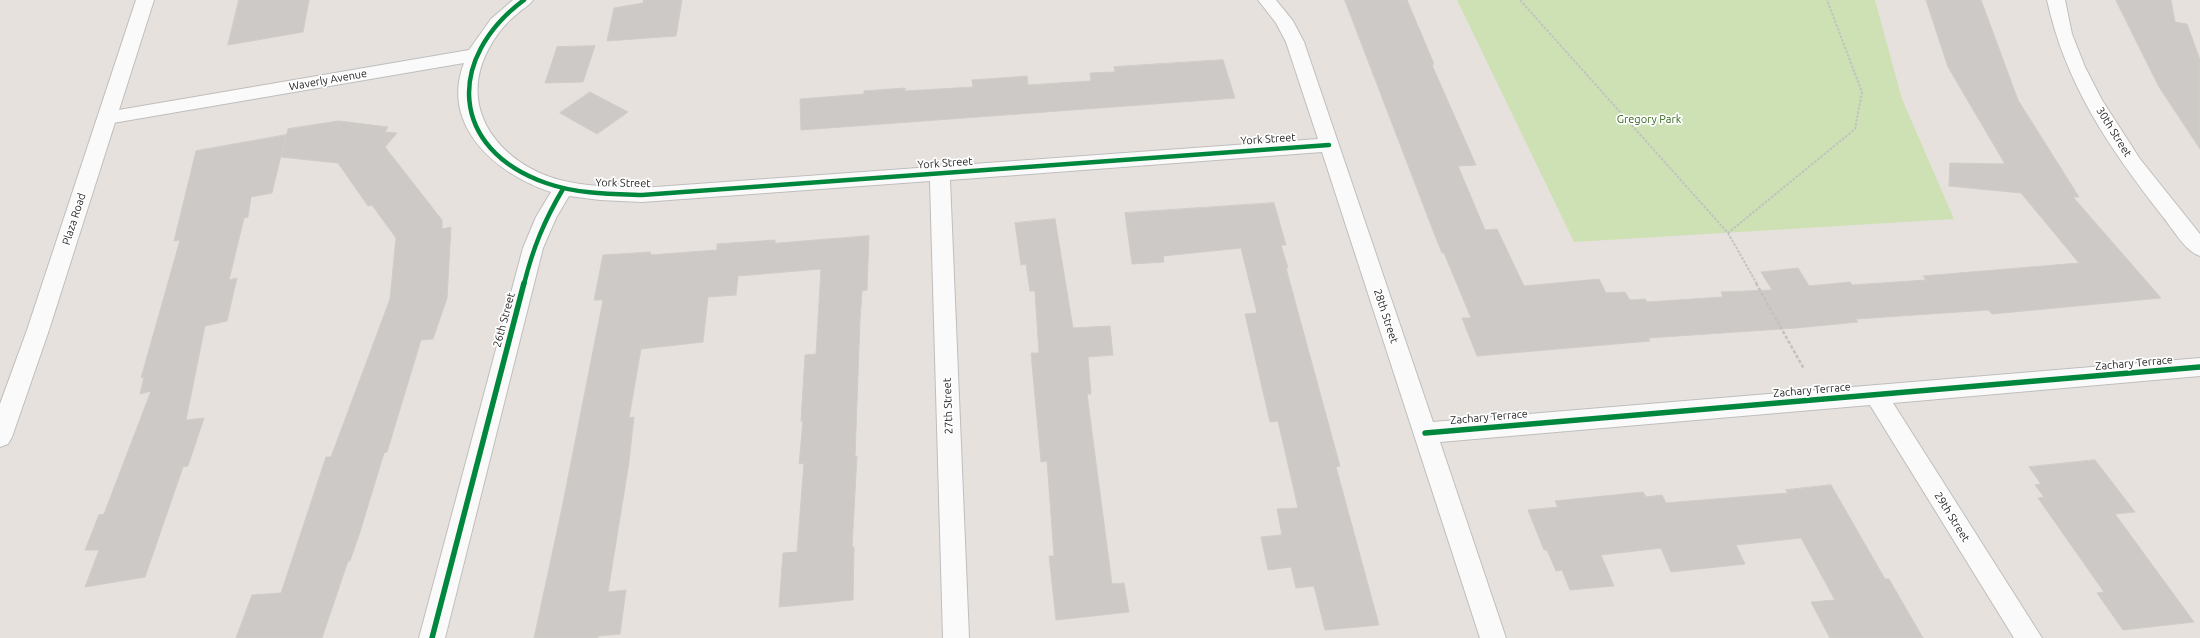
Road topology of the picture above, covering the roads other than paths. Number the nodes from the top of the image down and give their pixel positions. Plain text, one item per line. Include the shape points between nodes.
1 (145, 0) edge
2 (524, 0) edge
3 (1267, 0) edge
4 (2056, 0) edge
5 (476, 55) junction
6 (107, 118) junction
7 (1329, 145) junction
8 (940, 174) junction
9 (563, 189) junction
10 (2200, 248) edge
11 (2200, 367) edge
12 (1876, 395) junction
13 (6, 406) edge
14 (1425, 433) junction
15 (0, 437) edge
16 (432, 638) edge
17 (956, 638) edge
18 (1493, 638) edge
19 (2029, 638) edge

1 - 6 street, Plaza Road
2 - 5 street via 502,18 486,36
3 - 7 street, 28th Street via 1284,21 1295,42
4 - 10 street, 30th Street via 2068,45 2117,139 2150,186
5 - 6 street, Waverly Avenue
5 - 9 street via 468,76 467,96 474,122 489,146 509,163 533,177
6 - 13 street, Plaza Road
7 - 8 street, York Street
7 - 14 street, 28th Street
8 - 9 street, York Street via 642,195 600,194
8 - 17 street, 27th Street
9 - 16 street, 26th Street via 546,217 533,248
11 - 12 street, Zachary Terrace
12 - 14 street, Zachary Terrace
12 - 19 street, 29th Street
13 - 15 street, Plaza Road
14 - 18 street, 28th Street

